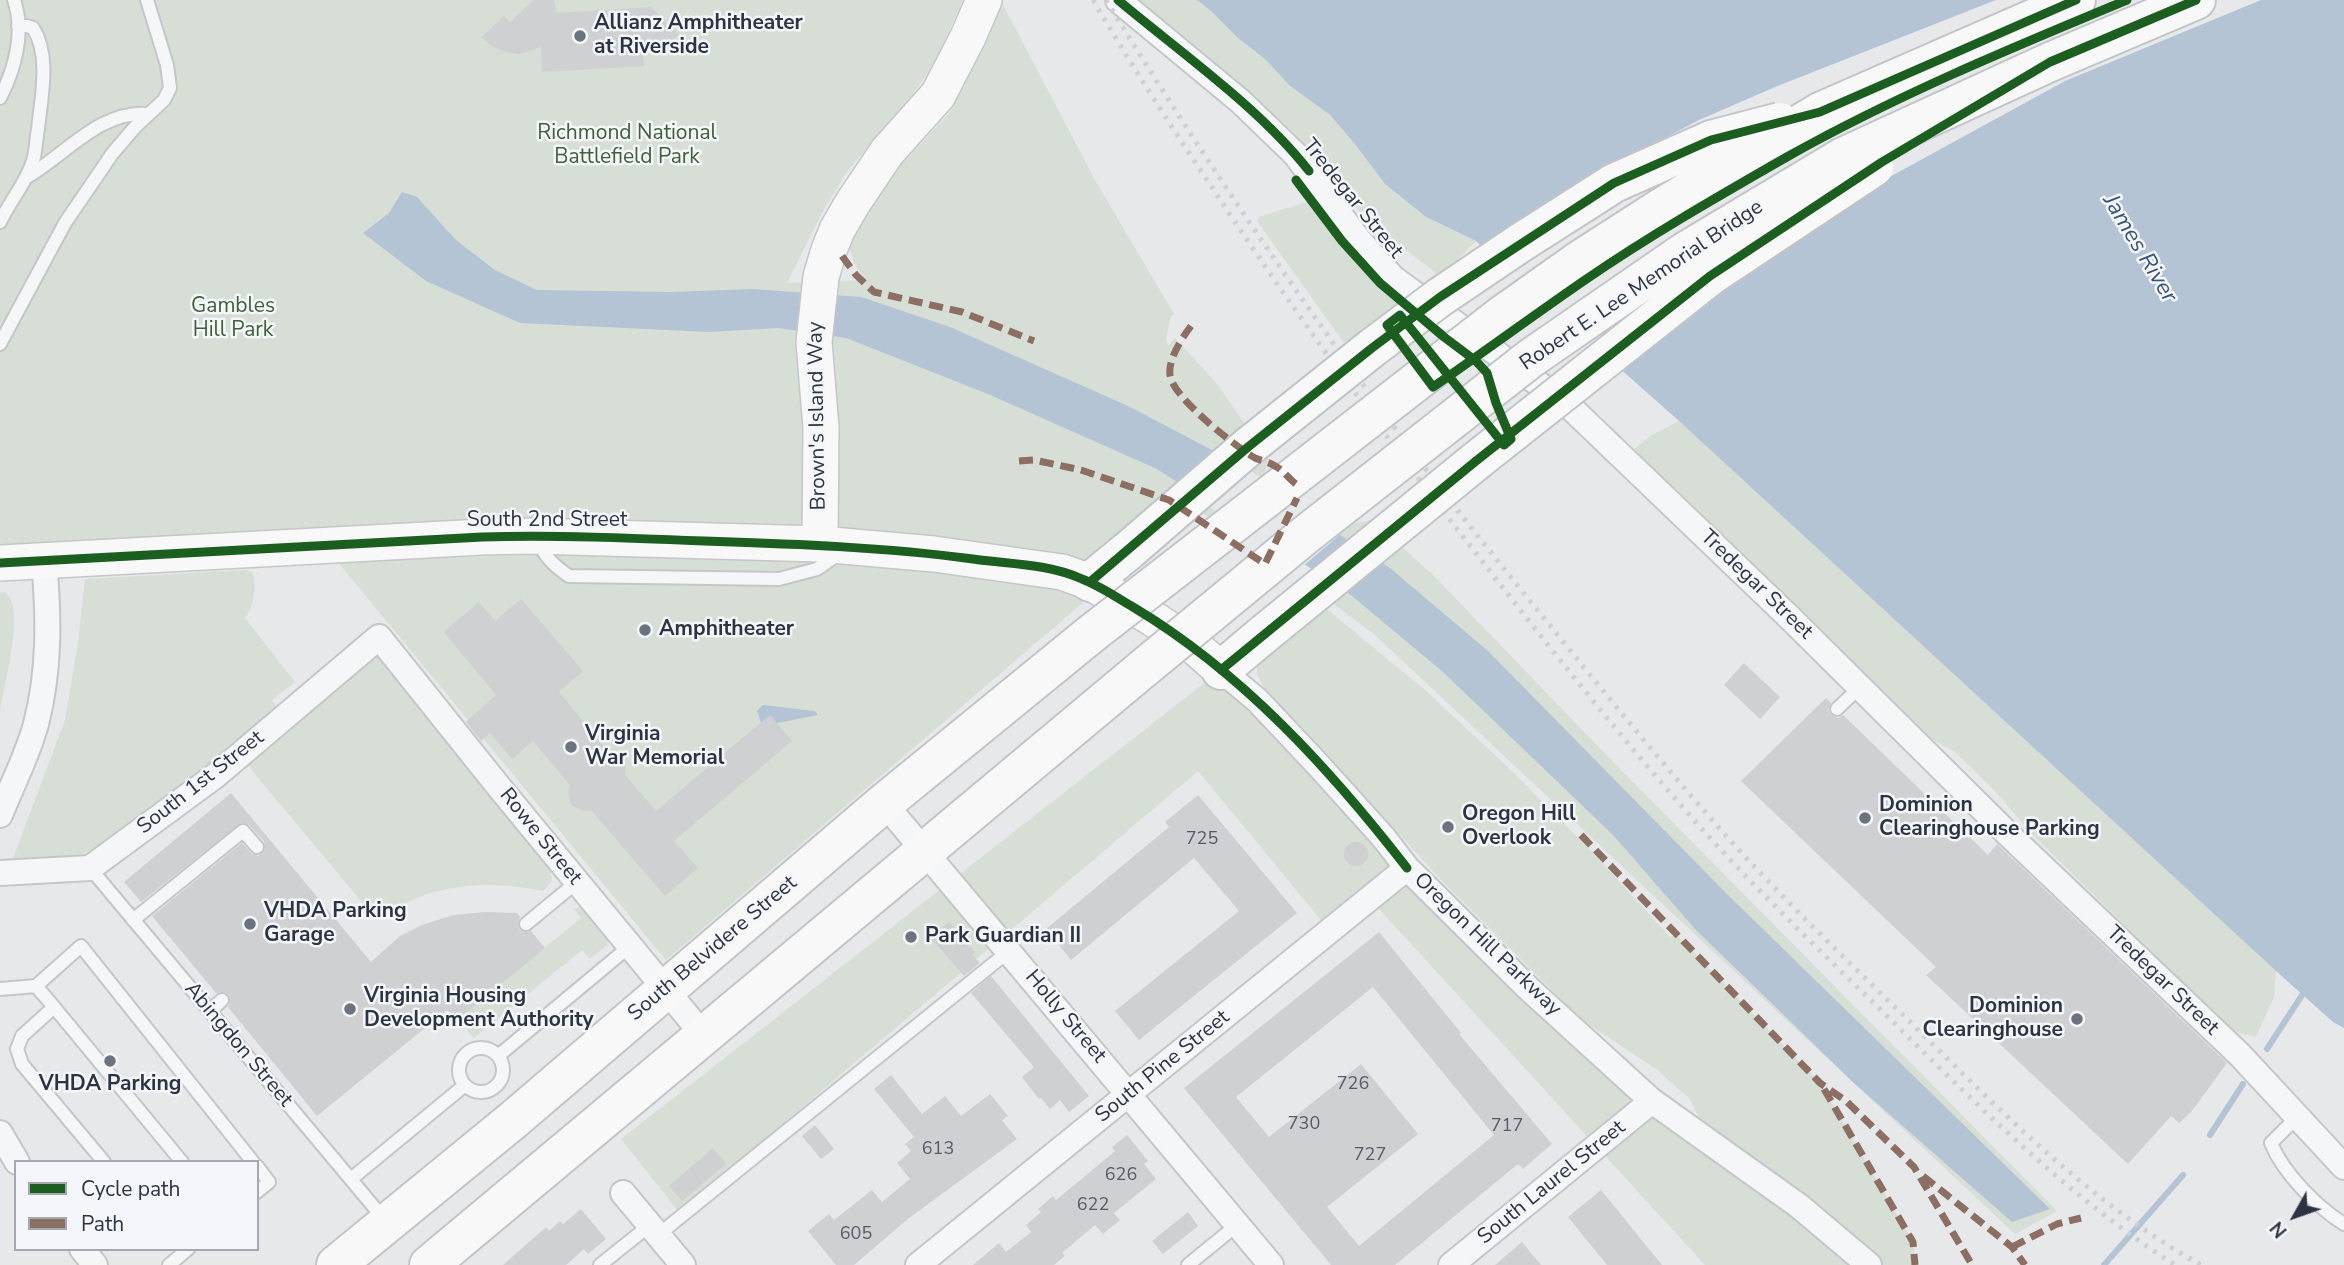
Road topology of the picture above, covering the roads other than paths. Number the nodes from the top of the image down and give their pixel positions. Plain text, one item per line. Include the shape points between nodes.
1 (14, 0) edge
2 (147, 0) edge
3 (984, 0) edge
4 (1118, 0) edge
5 (2076, 0) edge
6 (2196, 0) edge
7 (18, 26) junction
8 (2050, 62) junction
9 (0, 98) edge
10 (1820, 112) junction
11 (149, 114) junction
12 (26, 177) junction
13 (0, 222) edge
14 (0, 344) edge
15 (834, 545) junction
16 (44, 561) junction
17 (0, 564) edge
18 (1090, 582) junction
19 (379, 637) joint
20 (1221, 670) junction
21 (1860, 687) junction
22 (1837, 709) dead end
23 (884, 803) junction
24 (0, 815) edge
25 (257, 846) dead end
26 (925, 852) junction
27 (90, 868) junction
28 (1407, 868) junction
29 (0, 873) edge
30 (577, 882) junction
31 (133, 920) junction
32 (526, 924) dead end
33 (630, 946) junction
34 (1009, 951) junction
35 (36, 986) junction
36 (0, 989) edge
37 (666, 989) junction
38 (222, 1000) dead end
39 (54, 1007) junction
40 (210, 1011) junction
41 (704, 1035) junction
42 (498, 1056) junction
43 (465, 1085) junction
44 (1129, 1094) junction
45 (1653, 1101) junction
46 (2298, 1116) junction
47 (0, 1133) edge
48 (16, 1160) edge
49 (102, 1160) edge
50 (180, 1160) edge
51 (251, 1160) edge
52 (2344, 1167) edge
53 (259, 1168) edge
54 (351, 1179) junction
55 (259, 1190) edge
56 (623, 1193) dead end
57 (387, 1222) junction
58 (2344, 1224) edge
59 (1237, 1225) junction
60 (654, 1230) junction
61 (84, 1251) edge
62 (183, 1251) edge
63 (95, 1265) edge
64 (169, 1265) edge
65 (336, 1265) edge
66 (429, 1265) edge
67 (600, 1265) edge
68 (683, 1265) edge
69 (918, 1265) edge
70 (1188, 1265) edge
71 (1271, 1265) edge
72 (1451, 1265) edge
73 (1869, 1265) edge

1 - 7 lane
2 - 11 lane via 170,88
3 - 15 street, Brown's Island Way via 938,94 887,152 842,221 821,277 814,342
4 - 21 street, Tredegar Street via 1295,154 1393,278 1569,406
5 - 10 main road
6 - 8 main road, Robert E. Lee Memorial Bridge
7 - 9 lane via 14,63
7 - 12 lane via 33,28 42,50 34,158
8 - 20 main road, bridge via 1882,162 1710,276
8 - 26 main road, Robert E. Lee Memorial Bridge, bridge via 1843,157 1686,251 1531,358 1304,536
10 - 18 main road, bridge via 1711,140 1614,183 1440,297 1372,348
10 - 23 main road, South Belvidere Street, bridge via 1664,206 1500,316 1091,634
11 - 12 lane via 137,113 102,125
11 - 14 lane via 112,154 65,223
12 - 13 lane
15 - 16 street, South 2nd Street via 482,537
15 - 18 street, South 2nd Street via 1040,568
16 - 17 street, South 2nd Street
16 - 24 street via 47,667 36,725
18 - 20 street, Oregon Hill Parkway via 1149,616
19 - 27 street, South 1st Street via 215,776
19 - 30 street, Rowe Street
20 - 28 street, Oregon Hill Parkway via 1314,760
21 - 22 lane
21 - 46 street, Tredegar Street via 2006,842 2240,1055
23 - 26 street, Holly Street
23 - 37 main road, South Belvidere Street
25 - 31 lane via 243,831
26 - 34 street, Holly Street
26 - 41 main road
27 - 29 street
27 - 31 lane, Abingdon Street
28 - 44 street, South Pine Street
28 - 45 street, Oregon Hill Parkway via 1528,988
30 - 32 lane
30 - 33 street, Rowe Street
31 - 40 lane, Abingdon Street
33 - 37 street, Rowe Street
33 - 42 lane
34 - 44 street, Holly Street
34 - 60 lane
35 - 36 lane
35 - 39 lane
35 - 51 lane via 81,946
37 - 41 street, Rowe Street
37 - 57 main road, South Belvidere Street
38 - 40 lane
39 - 49 lane via 22,1037 17,1049 22,1064
39 - 50 lane
40 - 54 lane, Abingdon Street
41 - 66 main road
42 - 43 lane via 503,1072 496,1087 480,1093
42 - 43 lane via 482,1049 467,1054 459,1069
43 - 54 lane
44 - 59 street, Holly Street
44 - 69 street, South Pine Street
45 - 72 street, South Laurel Street
45 - 73 street, Oregon Hill Parkway via 1799,1206
46 - 52 street, Tredegar Street
46 - 58 lane via 2271,1143 2277,1159 2325,1212
47 - 48 street
53 - 55 lane via 270,1182
54 - 57 lane, Abingdon Street
56 - 60 street
57 - 65 main road, South Belvidere Street
59 - 70 lane
59 - 71 street, Holly Street
60 - 67 lane
60 - 68 street
61 - 63 street
62 - 64 lane

